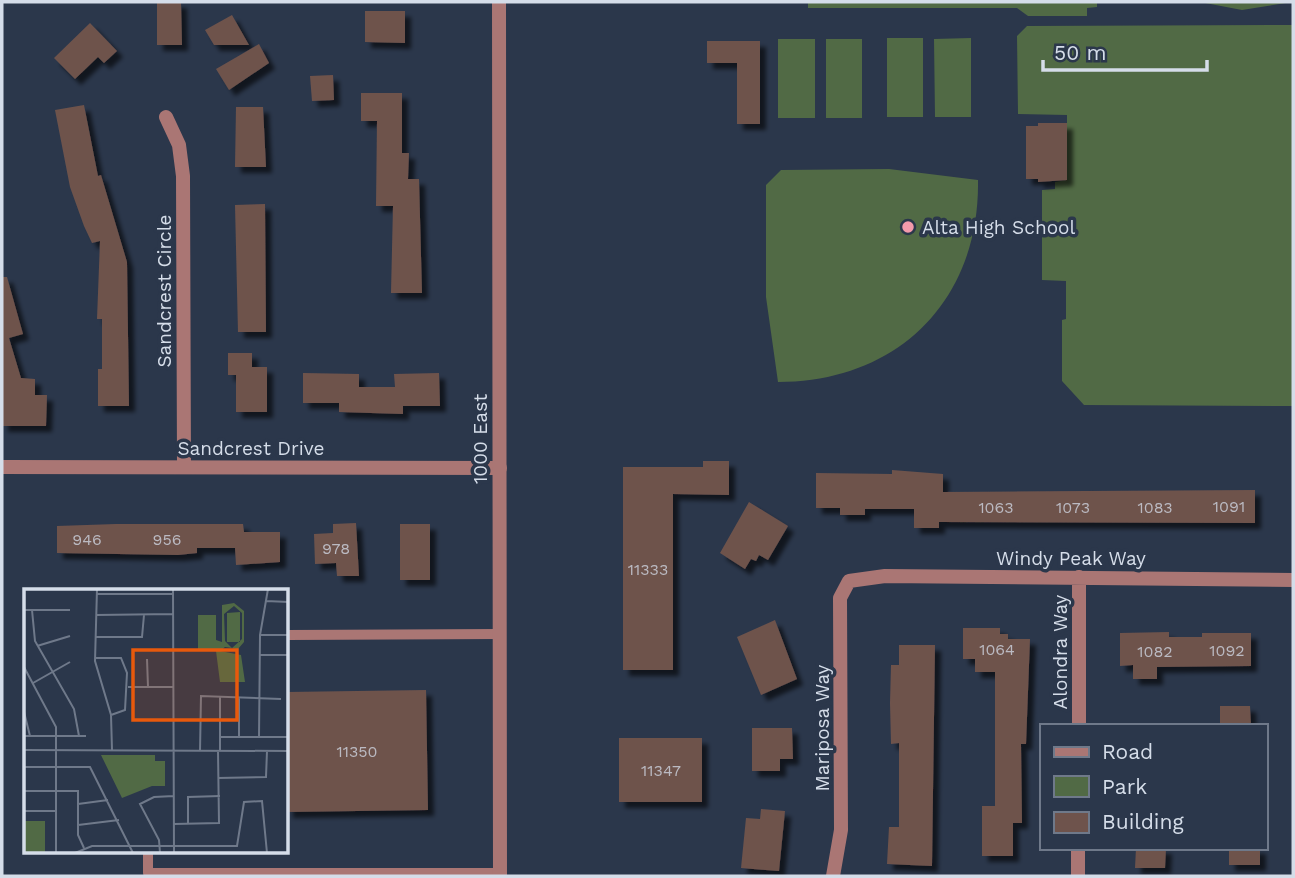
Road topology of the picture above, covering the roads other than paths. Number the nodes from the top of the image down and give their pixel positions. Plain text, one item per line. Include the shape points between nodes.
1 (499, 2) edge
2 (166, 117) dead end
3 (2, 467) edge
4 (184, 467) junction
5 (500, 468) junction
6 (1079, 578) junction
7 (1293, 580) edge
8 (849, 581) joint
9 (500, 634) junction
10 (289, 635) edge
11 (1079, 724) edge
12 (1078, 850) edge
13 (148, 854) edge
14 (500, 874) edge
15 (833, 876) edge
16 (1078, 876) edge

1 - 5 street, 1000 East
2 - 4 street, Sandcrest Circle via 178,145 183,176
3 - 4 street, Sandcrest Drive
4 - 5 street, Sandcrest Drive
5 - 9 street, 1000 East
6 - 7 street, Windy Peak Way
6 - 8 street, Windy Peak Way via 885,576
6 - 11 street, Alondra Way
8 - 15 street, Mariposa Way via 840,598 841,830
9 - 10 lane
9 - 14 street, 1000 East
12 - 16 street
13 - 14 lane via 148,873

